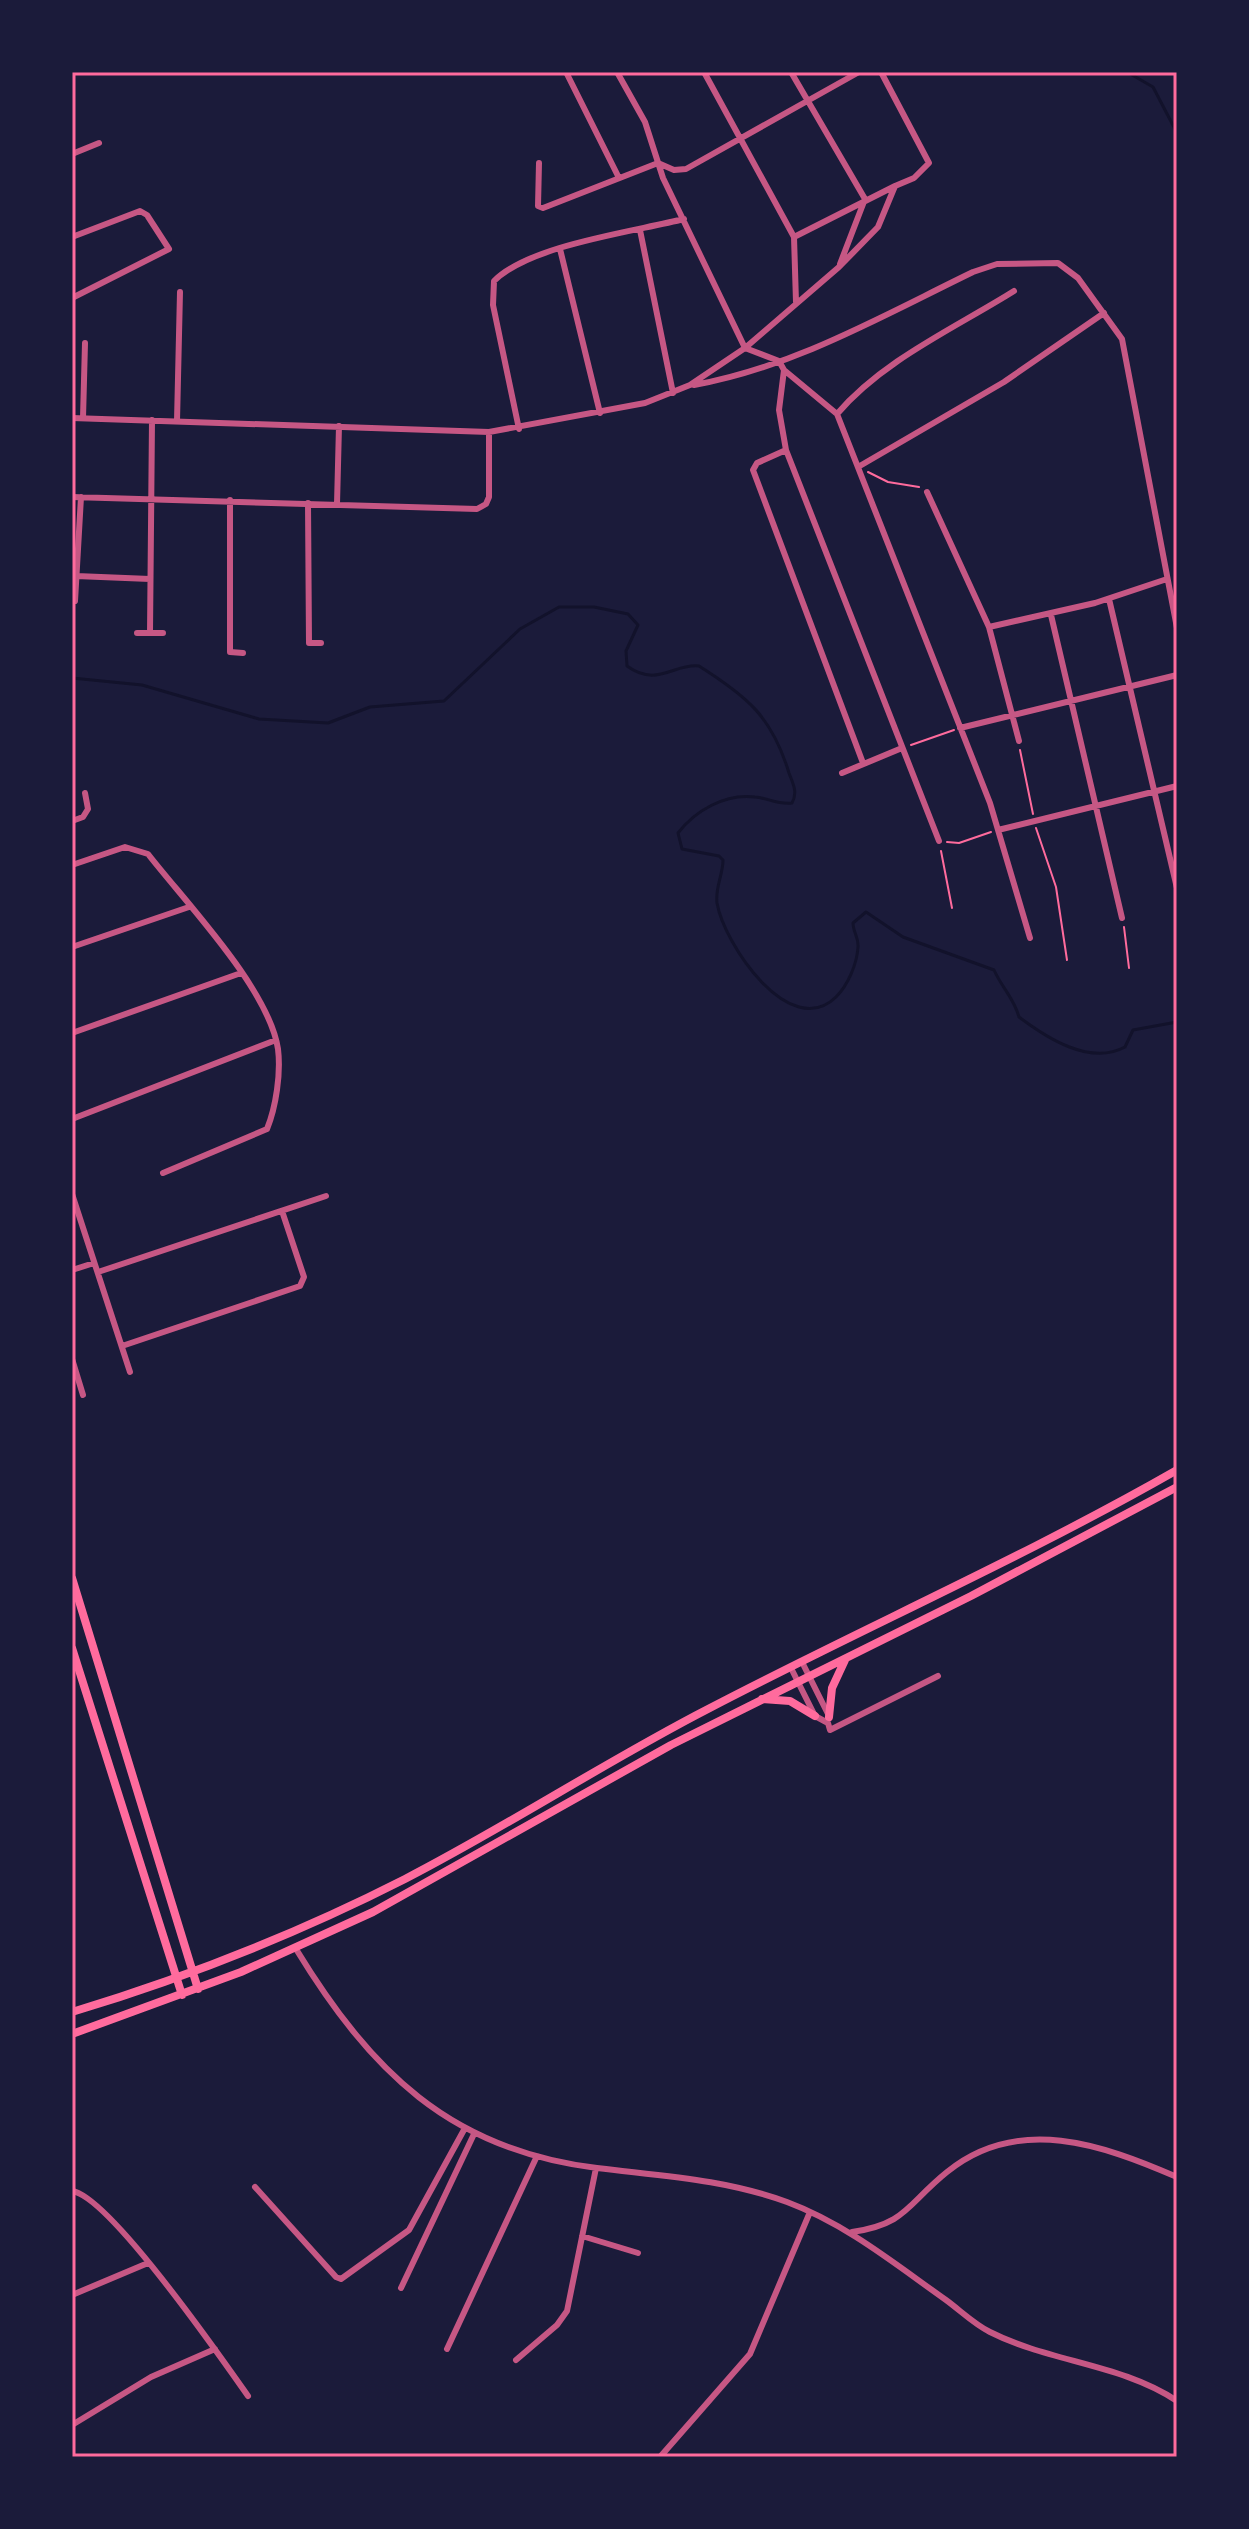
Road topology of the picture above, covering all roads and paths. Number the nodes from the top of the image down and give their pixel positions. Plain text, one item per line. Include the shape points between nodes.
1 (566, 72) edge
2 (617, 72) edge
3 (704, 72) edge
4 (791, 72) edge
5 (859, 72) edge
6 (881, 72) edge
7 (807, 100) junction
8 (742, 141) junction
9 (99, 143) dead end
10 (72, 154) edge
11 (539, 163) dead end
12 (658, 163) junction
13 (619, 178) junction
14 (895, 186) junction
15 (865, 199) junction
16 (684, 219) junction
17 (640, 230) junction
18 (72, 237) edge
19 (794, 237) junction
20 (560, 249) junction
21 (839, 267) junction
22 (1014, 291) dead end
23 (180, 292) dead end
24 (72, 298) edge
25 (796, 302) junction
26 (1104, 313) junction
27 (85, 343) dead end
28 (745, 348) junction
29 (779, 361) junction
30 (784, 370) junction
31 (690, 385) junction
32 (673, 393) junction
33 (600, 413) junction
34 (837, 414) junction
35 (72, 418) edge
36 (83, 418) junction
37 (152, 420) junction
38 (177, 421) junction
39 (339, 426) junction
40 (519, 429) junction
41 (489, 432) junction
42 (786, 450) junction
43 (858, 467) junction
44 (927, 492) joint
45 (72, 497) edge
46 (81, 497) junction
47 (150, 499) junction
48 (230, 500) junction
49 (308, 503) junction
50 (337, 504) junction
51 (76, 576) junction
52 (150, 579) junction
53 (1167, 579) junction
54 (1109, 599) junction
55 (75, 601) dead end
56 (1051, 615) junction
57 (989, 627) junction
58 (1177, 628) edge
59 (137, 633) dead end
60 (150, 633) junction
61 (163, 633) dead end
62 (321, 643) dead end
63 (243, 653) dead end
64 (1177, 675) edge
65 (1128, 687) junction
66 (1070, 700) junction
67 (1013, 713) junction
68 (960, 728) junction
69 (1019, 741) joint
70 (902, 748) junction
71 (863, 763) junction
72 (842, 773) dead end
73 (1177, 786) edge
74 (1154, 791) junction
75 (85, 793) dead end
76 (1095, 805) junction
77 (1034, 818) junction
78 (72, 821) edge
79 (998, 830) junction
80 (939, 841) junction
81 (72, 865) edge
82 (1177, 888) edge
83 (189, 907) junction
84 (952, 908) dead end
85 (1122, 918) joint
86 (1030, 938) dead end
87 (72, 947) edge
88 (1067, 960) dead end
89 (1129, 968) dead end
90 (241, 973) junction
91 (72, 1033) edge
92 (276, 1040) junction
93 (72, 1119) edge
94 (163, 1173) dead end
95 (72, 1194) edge
96 (326, 1196) dead end
97 (282, 1211) junction
98 (94, 1263) junction
99 (72, 1270) edge
100 (98, 1272) junction
101 (122, 1346) junction
102 (72, 1359) edge
103 (130, 1372) dead end
104 (83, 1395) dead end
105 (1177, 1470) edge
106 (1177, 1487) edge
107 (72, 1578) edge
108 (72, 1648) edge
109 (845, 1660) junction
110 (802, 1662) junction
111 (791, 1668) junction
112 (808, 1676) junction
113 (938, 1676) dead end
114 (797, 1681) junction
115 (761, 1699) junction
116 (815, 1716) junction
117 (829, 1720) junction
118 (296, 1949) junction
119 (194, 1973) junction
120 (176, 1980) junction
121 (198, 1989) junction
122 (182, 1995) junction
123 (72, 2012) edge
124 (72, 2034) edge
125 (465, 2128) junction
126 (474, 2134) junction
127 (537, 2156) junction
128 (596, 2168) junction
129 (1177, 2177) edge
130 (255, 2187) dead end
131 (72, 2191) edge
132 (810, 2212) junction
133 (852, 2233) junction
134 (582, 2236) junction
135 (638, 2253) dead end
136 (148, 2263) junction
137 (401, 2288) dead end
138 (72, 2295) edge
139 (215, 2349) junction
140 (447, 2349) dead end
141 (516, 2360) dead end
142 (248, 2396) dead end
143 (1177, 2401) edge
144 (72, 2425) edge
145 (660, 2457) edge

1 - 13 street
2 - 12 street via 645,122
3 - 8 street
4 - 7 street
5 - 7 street
6 - 14 street via 929,163 914,178
7 - 8 street
7 - 15 street
8 - 12 street via 686,169
8 - 19 street
9 - 10 street
11 - 13 street via 540,208
12 - 13 street
12 - 16 street
14 - 15 street
14 - 21 street via 878,227
15 - 19 street
15 - 21 street
16 - 17 street
16 - 28 street
17 - 20 street
17 - 32 street
18 - 24 street via 134,212 147,215 169,245 167,252
19 - 25 street
20 - 33 street
20 - 40 street via 516,263 492,287
21 - 25 street
22 - 34 street via 881,373
23 - 38 street
25 - 28 street
26 - 29 street via 1078,278 1058,263 997,264 813,351
26 - 43 street via 965,406
26 - 53 street via 1124,346
27 - 36 street
28 - 29 street
28 - 31 street
29 - 30 street
29 - 31 street
30 - 34 street
30 - 42 street via 779,410
31 - 32 street
32 - 33 street
33 - 40 street
34 - 43 street
35 - 36 street
36 - 37 street
37 - 38 street
37 - 47 street
38 - 39 street
39 - 41 street
39 - 50 street
40 - 41 street
41 - 50 street via 489,497 477,509
42 - 70 street
42 - 71 street via 753,470
43 - 44 path
43 - 68 street
44 - 57 street
45 - 46 street
46 - 47 street
46 - 51 street
47 - 48 street
47 - 52 street
48 - 49 street
48 - 63 street via 230,652
49 - 50 street
49 - 62 street via 309,643
51 - 52 street
51 - 55 street
52 - 60 street
53 - 54 street
53 - 58 street
54 - 56 street
54 - 65 street
56 - 57 street
56 - 66 street
57 - 67 street
59 - 60 street
60 - 61 street
64 - 65 street
65 - 66 street
65 - 74 street
66 - 67 street
66 - 76 street
67 - 68 street
67 - 69 street
68 - 70 path
68 - 79 street
69 - 77 path
70 - 71 street
70 - 80 street
71 - 72 street
73 - 74 street
74 - 76 street
74 - 82 street
75 - 78 street via 88,809
76 - 77 street
76 - 85 street
77 - 79 street
77 - 88 path via 1056,887
79 - 80 path via 959,843
79 - 86 street
80 - 84 path
81 - 83 street via 132,847 148,854
83 - 87 street
83 - 90 street
85 - 89 path
90 - 91 street
90 - 92 street
92 - 93 street
92 - 94 street via 277,1074 267,1129
95 - 98 street
96 - 97 street
97 - 100 street
97 - 101 street via 304,1277 300,1286
98 - 99 street
98 - 100 street
100 - 101 street
101 - 103 street
102 - 104 street
105 - 110 main road
106 - 109 main road
107 - 119 main road
108 - 120 main road
109 - 112 main road
109 - 117 main road via 832,1688
110 - 111 main road
110 - 112 street
111 - 114 street
111 - 119 main road via 639,1745 407,1878 281,1939
112 - 114 main road
112 - 117 street
113 - 117 street via 830,1730
114 - 115 main road
114 - 116 street
115 - 116 main road via 790,1701
115 - 118 main road via 432,1882
116 - 117 street
118 - 121 main road
118 - 125 street via 358,2040 407,2088
119 - 120 main road
119 - 121 main road
120 - 122 main road
120 - 123 main road
121 - 122 main road
122 - 124 main road
125 - 126 street
125 - 130 street via 409,2230 341,2279
126 - 127 street
126 - 137 street
127 - 128 street
127 - 140 street
128 - 132 street via 717,2182
128 - 134 street
129 - 133 street via 1071,2140 1023,2139 960,2163 885,2227
131 - 136 street via 100,2208
132 - 133 street
132 - 145 street via 750,2354
133 - 143 street via 988,2331 1064,2361 1139,2381
134 - 135 street
134 - 141 street via 567,2311
136 - 138 street
136 - 139 street
139 - 142 street
139 - 144 street via 151,2377

